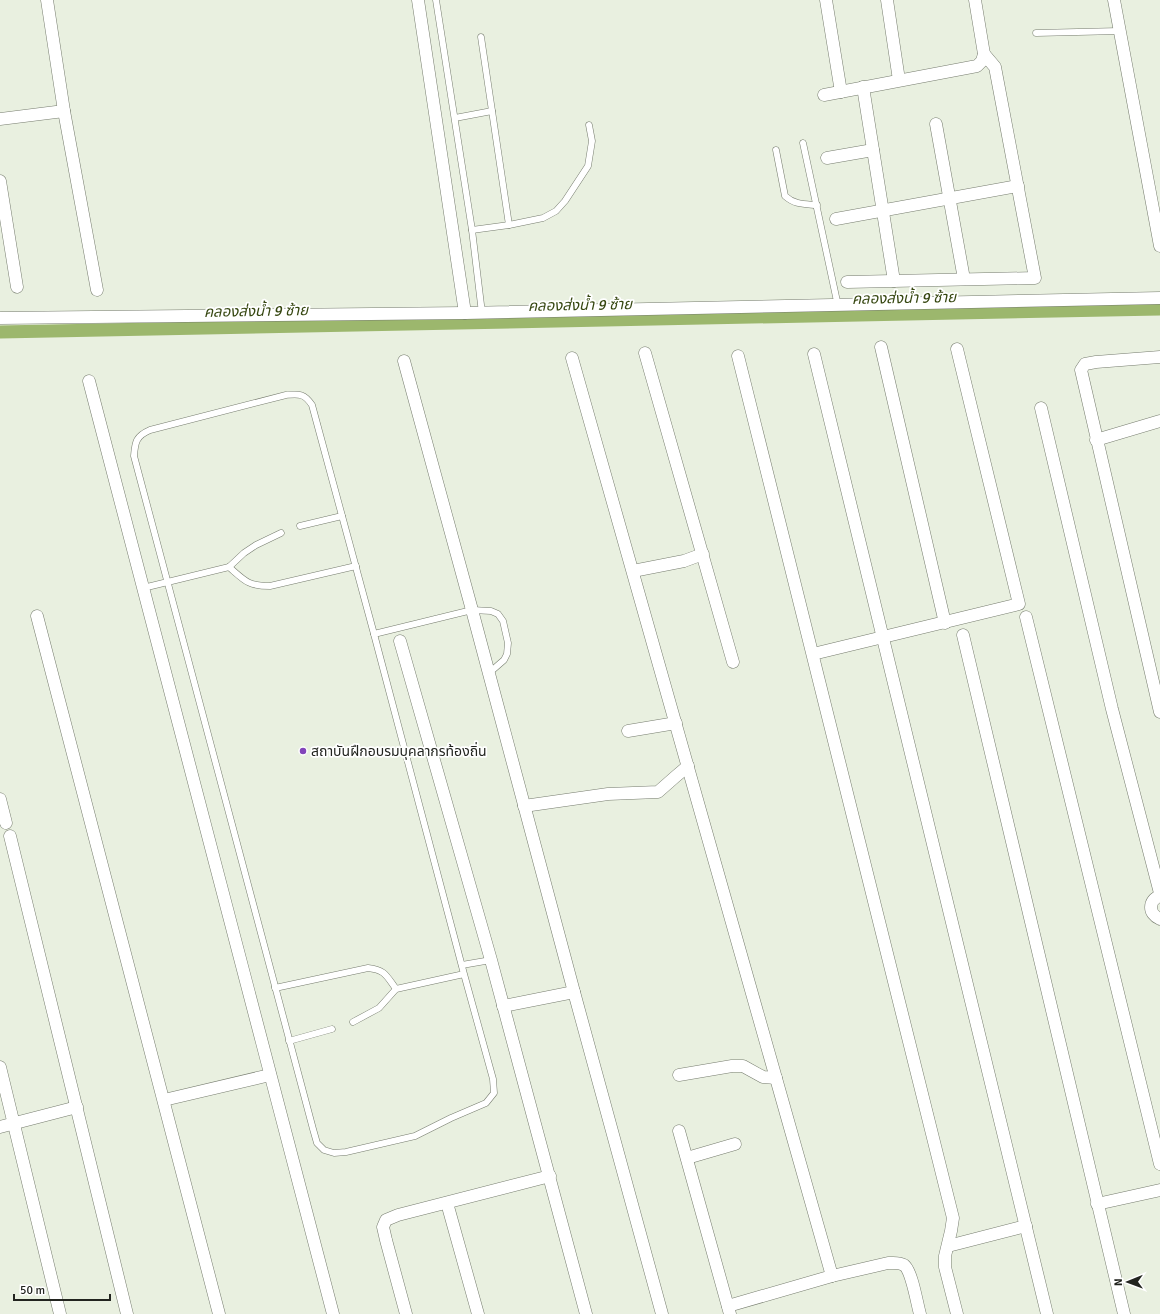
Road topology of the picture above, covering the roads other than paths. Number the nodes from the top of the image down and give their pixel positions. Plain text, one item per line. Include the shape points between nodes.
1 (47, 0) edge
2 (418, 0) edge
3 (436, 0) edge
4 (826, 0) edge
5 (887, 0) edge
6 (975, 0) edge
7 (1114, 0) edge
8 (1119, 30) junction
9 (1036, 33) dead end
10 (481, 37) dead end
11 (984, 54) junction
12 (899, 80) junction
13 (863, 88) junction
14 (841, 92) junction
15 (824, 95) dead end
16 (64, 111) junction
17 (492, 111) junction
18 (455, 118) junction
19 (0, 119) edge
20 (936, 124) dead end
21 (589, 125) dead end
22 (803, 143) dead end
23 (776, 150) dead end
24 (873, 150) junction
25 (827, 158) dead end
26 (0, 181) edge
27 (1018, 186) junction
28 (950, 199) junction
29 (817, 205) junction
30 (883, 211) junction
31 (836, 219) dead end
32 (509, 225) junction
33 (472, 230) junction
34 (1160, 246) edge
35 (964, 279) junction
36 (894, 281) junction
37 (847, 282) dead end
38 (17, 287) dead end
39 (97, 290) dead end
40 (1160, 298) edge
41 (838, 306) junction
42 (465, 313) junction
43 (482, 313) junction
44 (0, 318) edge
45 (880, 348) dead end
46 (957, 349) dead end
47 (645, 353) dead end
48 (814, 354) dead end
49 (738, 356) dead end
50 (572, 358) dead end
51 (1159, 360) edge
52 (404, 361) dead end
53 (89, 381) dead end
54 (1041, 408) dead end
55 (1160, 421) edge
56 (1096, 440) junction
57 (342, 516) junction
58 (300, 526) dead end
59 (281, 533) dead end
60 (703, 554) junction
61 (356, 566) junction
62 (229, 567) junction
63 (633, 571) junction
64 (166, 582) junction
65 (142, 588) junction
66 (472, 610) junction
67 (37, 616) dead end
68 (1026, 617) dead end
69 (945, 623) junction
70 (374, 634) junction
71 (963, 635) dead end
72 (882, 638) junction
73 (400, 641) dead end
74 (813, 654) junction
75 (733, 662) dead end
76 (489, 673) junction
77 (1160, 712) edge
78 (676, 723) junction
79 (628, 732) dead end
80 (688, 766) junction
81 (0, 799) edge
82 (524, 806) junction
83 (6, 823) dead end
84 (10, 836) dead end
85 (1160, 894) edge
86 (1160, 919) edge
87 (491, 960) junction
88 (462, 965) junction
89 (464, 974) junction
90 (275, 988) junction
91 (396, 988) junction
92 (574, 992) junction
93 (503, 1006) junction
94 (353, 1022) dead end
95 (332, 1029) dead end
96 (289, 1041) junction
97 (0, 1067) edge
98 (270, 1075) junction
99 (679, 1075) dead end
100 (776, 1078) junction
101 (164, 1100) junction
102 (77, 1107) junction
103 (14, 1124) junction
104 (0, 1128) edge
105 (679, 1131) dead end
106 (735, 1144) dead end
107 (687, 1158) junction
108 (1160, 1164) edge
109 (550, 1176) junction
110 (1160, 1190) edge
111 (447, 1202) junction
112 (1098, 1204) junction
113 (1026, 1226) junction
114 (948, 1246) junction
115 (832, 1276) junction
116 (729, 1310) edge
117 (60, 1314) edge
118 (127, 1314) edge
119 (219, 1314) edge
120 (333, 1314) edge
121 (406, 1314) edge
122 (478, 1314) edge
123 (586, 1314) edge
124 (662, 1314) edge
125 (920, 1314) edge
126 (957, 1314) edge
127 (1047, 1314) edge
128 (1124, 1314) edge

1 - 16 street
2 - 42 street
3 - 18 lane
4 - 14 street
5 - 12 street
6 - 11 street
7 - 8 street
8 - 9 lane
8 - 34 street
10 - 17 lane
11 - 12 street via 977,66
11 - 27 street via 995,67
12 - 13 street
13 - 14 street
13 - 24 street
14 - 15 street
16 - 19 street
16 - 39 street
17 - 18 lane
17 - 32 lane
18 - 33 lane
20 - 28 street
21 - 32 lane via 592,141 588,166 565,201 556,212 543,218
22 - 29 lane
23 - 29 lane via 786,196 796,204
24 - 25 street
24 - 30 street
26 - 38 street
27 - 28 street
27 - 35 street via 1035,278
28 - 30 street
28 - 35 street
29 - 41 lane
30 - 31 street
30 - 36 street
32 - 33 lane
33 - 43 lane
35 - 36 street
36 - 37 street
40 - 41 street
41 - 43 street
42 - 43 street
42 - 44 street
45 - 69 street
46 - 69 street via 1019,604
47 - 60 street
48 - 72 street
49 - 74 street
50 - 63 street
51 - 56 street via 1085,364 1081,370
52 - 66 street
53 - 65 street
54 - 85 street via 1112,709
55 - 56 street
56 - 77 street
57 - 58 lane
57 - 61 lane
57 - 64 lane via 312,405 307,397 298,394 286,395 150,430 141,434 134,444 134,456
59 - 62 lane via 256,545
60 - 63 street via 684,561
60 - 75 street
61 - 62 lane via 270,586 256,586 245,582
61 - 70 lane
62 - 64 lane
63 - 78 street
64 - 65 lane
64 - 90 lane
65 - 98 street
66 - 70 lane
66 - 76 street
66 - 76 lane via 491,611 498,614 503,621 508,643 507,654
67 - 101 street
68 - 108 street
69 - 72 street
70 - 88 lane
71 - 112 street
72 - 74 street
72 - 113 street
73 - 87 street
74 - 114 street via 953,1218
76 - 82 street
78 - 79 street
78 - 80 street
80 - 82 street via 658,792 608,794
80 - 100 street
81 - 83 street
82 - 92 street
84 - 102 street
85 - 86 street via 1150,907 1151,913
87 - 88 lane
87 - 93 street
88 - 89 lane
89 - 91 lane
89 - 96 lane via 494,1079 494,1093 486,1103 415,1136 346,1152 334,1153 324,1150 317,1143
90 - 91 lane via 368,968 378,969 384,973
90 - 96 lane
91 - 94 lane via 379,1008
92 - 93 street
92 - 124 street
93 - 109 street
95 - 96 lane
97 - 103 street
98 - 101 street
98 - 120 street
99 - 100 street via 743,1066 763,1077
100 - 115 street
101 - 119 street
102 - 103 street
102 - 118 street
103 - 104 street
103 - 117 street
105 - 107 street
106 - 107 street
107 - 116 street
109 - 111 street
109 - 123 street
110 - 112 street
111 - 121 street via 398,1215 386,1220 383,1227
111 - 122 street
112 - 128 street
113 - 114 street
113 - 127 street
114 - 126 street via 945,1267
115 - 116 street
115 - 125 street via 895,1263 904,1266 909,1273

